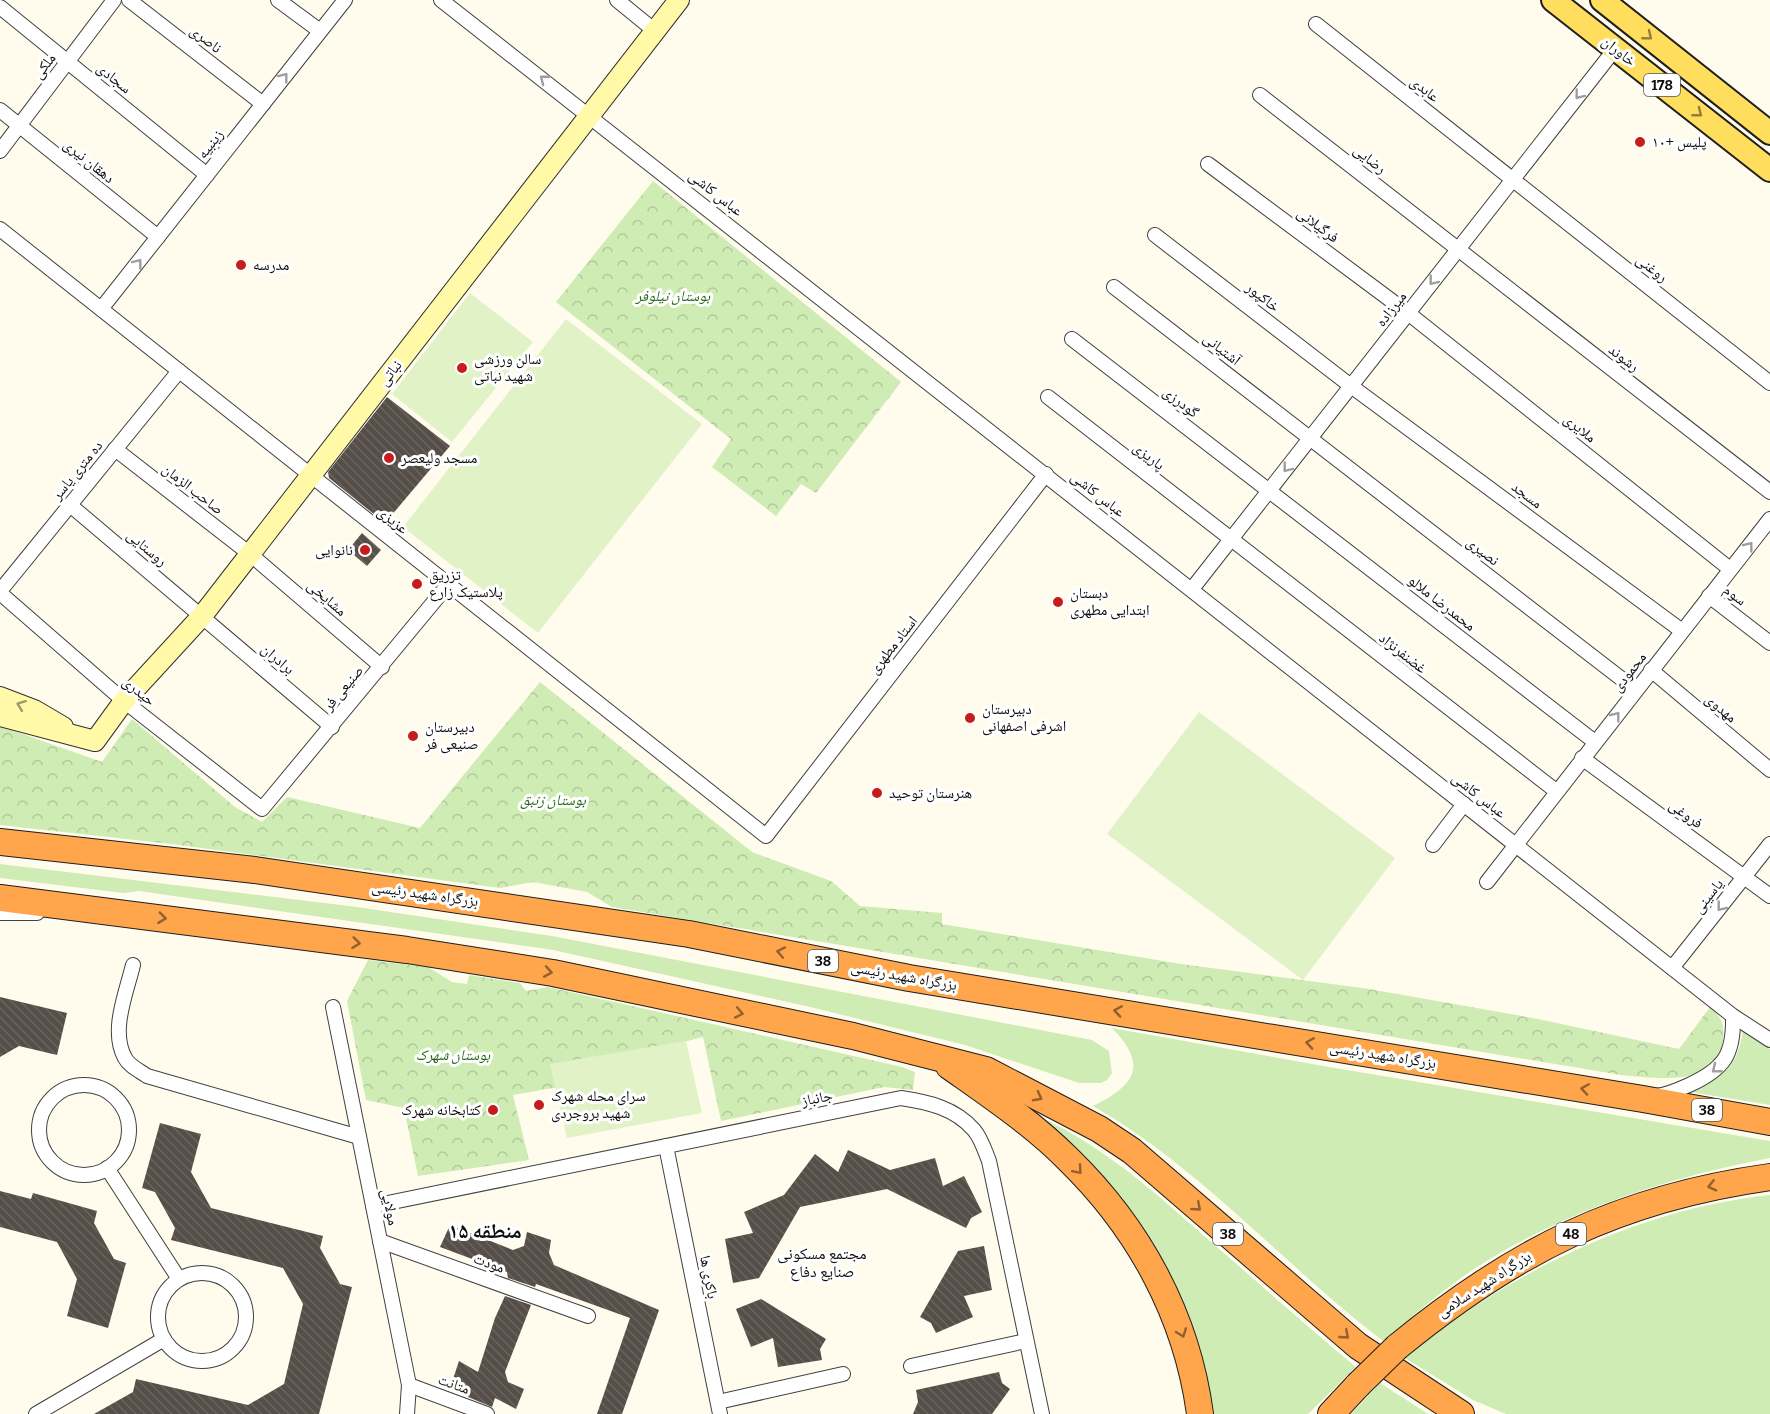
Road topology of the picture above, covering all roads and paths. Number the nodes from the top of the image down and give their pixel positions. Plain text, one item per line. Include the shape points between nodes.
1 (114, 0) edge
2 (129, 0) edge
3 (278, 0) edge
4 (345, 0) edge
5 (441, 0) edge
6 (617, 0) edge
7 (679, 0) edge
8 (1553, 0) edge
9 (1602, 0) edge
10 (0, 7) edge
11 (1316, 24) dead end
12 (320, 31) junction
13 (655, 31) junction
14 (1615, 49) junction
15 (68, 62) junction
16 (1260, 95) dead end
17 (263, 104) junction
18 (0, 111) edge
19 (590, 115) junction
20 (19, 126) junction
21 (1770, 133) edge
22 (0, 151) edge
23 (1208, 164) dead end
24 (1770, 170) edge
25 (207, 175) junction
26 (1513, 179) junction
27 (0, 229) edge
28 (1155, 235) dead end
29 (158, 237) junction
30 (1458, 249) junction
31 (1114, 287) dead end
32 (101, 309) junction
33 (1408, 313) junction
34 (1072, 339) dead end
35 (179, 371) junction
36 (1770, 383) edge
37 (1351, 386) junction
38 (1048, 397) dead end
39 (1311, 438) junction
40 (116, 449) junction
41 (1046, 474) junction
42 (311, 476) junction
43 (1269, 491) junction
44 (1770, 492) edge
45 (70, 505) junction
46 (1770, 519) edge
47 (1230, 540) junction
48 (250, 554) junction
49 (1731, 569) junction
50 (447, 586) junction
51 (1192, 589) junction
52 (0, 592) edge
53 (1709, 596) junction
54 (202, 616) junction
55 (1682, 631) junction
56 (1770, 643) edge
57 (382, 667) junction
58 (1651, 670) junction
59 (1636, 690) junction
60 (0, 697) edge
61 (124, 701) junction
62 (0, 716) edge
63 (332, 727) junction
64 (87, 738) junction
65 (1595, 741) junction
66 (1582, 759) junction
67 (1770, 770) edge
68 (1556, 791) junction
69 (1464, 804) junction
70 (262, 810) joint
71 (766, 836) joint
72 (0, 842) edge
73 (1515, 844) junction
74 (1770, 844) edge
75 (1433, 845) dead end
76 (1745, 876) junction
77 (1487, 882) dead end
78 (1770, 896) edge
79 (0, 898) edge
80 (0, 913) edge
81 (125, 913) junction
82 (133, 965) dead end
83 (1672, 968) junction
84 (333, 1007) dead end
85 (1733, 1016) junction
86 (1770, 1040) edge
87 (934, 1055) junction
88 (1643, 1099) junction
89 (1770, 1122) edge
90 (359, 1137) junction
91 (666, 1146) junction
92 (107, 1168) junction
93 (1770, 1177) edge
94 (373, 1206) junction
95 (380, 1241) junction
96 (179, 1279) junction
97 (588, 1316) dead end
98 (164, 1339) junction
99 (1026, 1341) junction
100 (911, 1366) dead end
101 (843, 1374) dead end
102 (409, 1386) junction
103 (719, 1408) edge
104 (36, 1414) edge
105 (407, 1414) edge
106 (487, 1414) edge
107 (1042, 1414) edge
108 (1200, 1414) edge
109 (1331, 1414) edge
110 (1461, 1414) edge

1 - 15 street, ملکی
2 - 17 street, ناصری
3 - 12 street
4 - 12 street, زینبیه
19 -> 5 street, عباس کاشی
6 - 13 street
7 - 13 main road, نباتی
8 - 14 main road, خاوران / 178
9 -> 21 main road, خاوران / 178
10 - 15 street, سجادی
11 - 26 street, عابدی
17 -> 12 street, زینبیه
13 - 19 main road, نباتی
14 -> 24 main road, خاوران / 178
14 -> 26 street, میرزاده
15 - 20 street, ملکی
15 - 25 street, سجادی
16 - 30 street, رضایی
17 - 25 street, زینبیه
18 - 20 street, دهقان نیری
19 - 41 street, عباس کاشی
19 - 42 main road, نباتی
20 - 22 street, ملکی
20 - 29 street, دهقان نیری
23 - 33 street, فرگیلانی
25 - 29 street, زینبیه
26 - 30 street, میرزاده
26 - 36 street, روغنی
27 - 32 street, عزیزی
28 - 37 street, خاکپور
32 -> 29 street, زینبیه
30 -> 33 street, میرزاده
30 - 44 street, رشوند
31 - 39 street, آشتیانی
32 - 35 street, عزیزی
33 - 37 street, میرزاده
33 - 49 street, ملایری
34 - 43 street, گودرزی
35 - 40 street, ده متری یاسر
35 - 42 street, عزیزی
37 - 39 street, میرزاده
37 - 55 street, مسجد
38 - 47 street, پاریزی
39 -> 43 street, میرزاده
39 - 59 street, نصیری
40 - 45 street, ده متری یاسر
40 - 48 street, صاحب الزمان
41 - 51 street, عباس کاشی
41 - 71 street, استاد مطهری
42 - 48 main road, نباتی
42 - 50 street, عزیزی
43 - 47 street, میرزاده
43 - 65 street, محمدرضا ملالو
45 - 52 street, ده متری یاسر
45 - 54 street, روستایی
49 -> 46 street, محمودی
47 - 51 street, میرزاده
47 - 68 street, غضنفرنژاد
48 - 54 main road, نباتی
48 - 57 street, مشایخی
49 - 53 street, محمودی
50 - 57 street, صنیعی فر
50 - 71 street, عزیزی
51 - 69 street, عباس کاشی
52 - 61 street, حیدری
53 - 55 street, محمودی
53 - 56 street, سوم
54 - 61 main road, نباتی
54 - 63 street, برادران
55 - 58 street, محمودی
57 - 63 street, صنیعی فر
58 - 59 street, محمودی
58 - 67 street, مهدوی
65 -> 59 street, محمودی
64 -> 60 main road
61 - 64 main road, نباتی
61 - 70 street, حیدری
62 - 64 main road
63 - 70 street, صنیعی فر
65 - 66 street, محمودی
66 - 68 street, محمودی
66 - 76 street, فروغی
68 - 73 street, محمودی
69 - 73 street, عباس کاشی
69 - 75 street
88 -> 72 highway, بزرگراه شهید رئیسی / 38 via 909,978 689,934 255,870
73 - 77 street, محمودی
73 - 83 street, عباس کاشی
74 - 76 street, یاسینی
76 - 78 street, فروغی
76 -> 83 street, یاسینی
79 - 81 highway, 38
80 - 81 street
81 -> 87 highway, 38 via 553,973
82 - 90 street via 118,1027 119,1042 126,1060 147,1076
83 - 85 street, عباس کاشی
84 - 90 street, مولايی
85 - 86 street, عباس کاشی
85 -> 88 street via 1730,1052 1719,1067 1669,1094
87 -> 108 highway via 1018,1116 1068,1159 1124,1222 1164,1291 1184,1336
87 -> 110 highway, 38 via 986,1070 1100,1129 1132,1151 1358,1346
88 - 89 highway, بزرگراه شهید رئیسی / 38
90 - 94 street, مولايی
91 - 94 street, جانباز
91 - 99 street, جانباز via 901,1098 933,1103 952,1113 975,1131 989,1161
91 - 103 street, باکری ها
92 - 92 street via 126,1145 126,1115 118,1101 94,1086 65,1089 44,1108 39,1121 43,1149 62,1170 92,1174
92 - 96 street
93 -> 109 highway, بزرگراه شهید سلامی / 48, bridge via 1717,1184 1659,1199 1590,1224 1489,1277 1397,1347
94 - 95 street, مولايی
95 - 97 street, مودت
95 - 102 street, مولايی
96 - 98 street via 160,1302 158,1317
96 - 98 street via 201,1273 222,1277 235,1286 243,1298 246,1326 231,1351 205,1361 177,1354
98 - 104 street
99 - 100 street
99 - 107 street, جانباز
101 - 103 street
102 - 105 street, مولايی
102 - 106 street, متانت

